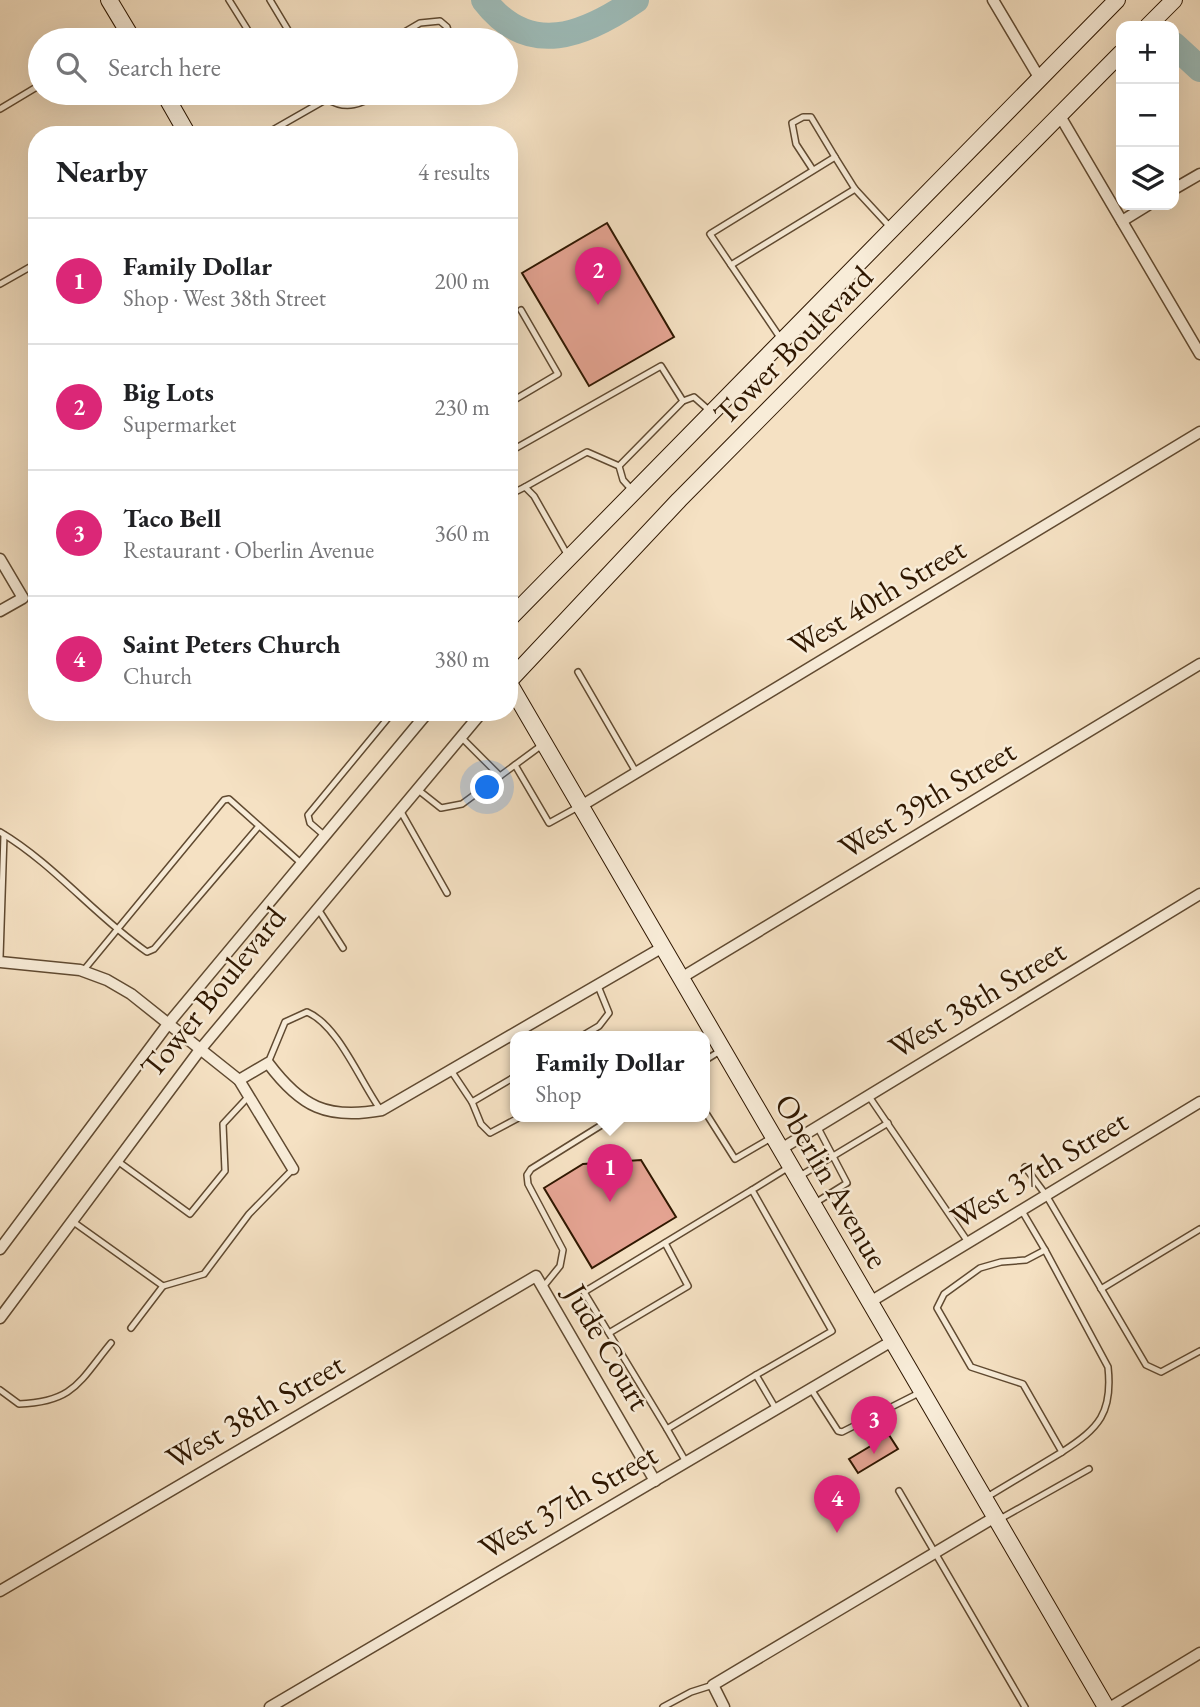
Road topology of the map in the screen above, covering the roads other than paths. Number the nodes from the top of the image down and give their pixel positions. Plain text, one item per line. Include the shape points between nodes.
1 (109, 0) edge
2 (229, 0) edge
3 (270, 0) edge
4 (993, 0) edge
5 (1116, 0) edge
6 (1174, 0) edge
7 (1153, 21) edge
8 (126, 28) edge
9 (246, 28) edge
10 (287, 28) edge
11 (411, 28) edge
12 (447, 28) edge
13 (1116, 59) edge
14 (1040, 79) junction
15 (28, 92) edge
16 (171, 105) edge
17 (315, 105) edge
18 (337, 105) edge
19 (355, 105) edge
20 (0, 109) edge
21 (1060, 116) junction
22 (183, 126) edge
23 (286, 126) edge
24 (835, 157) junction
25 (813, 170) junction
26 (1200, 174) edge
27 (1179, 186) edge
28 (855, 189) junction
29 (1139, 210) edge
30 (1122, 220) junction
31 (891, 228) junction
32 (731, 265) junction
33 (28, 268) edge
34 (0, 284) edge
35 (521, 310) dead end
36 (781, 339) junction
37 (1200, 354) edge
38 (518, 397) edge
39 (682, 401) junction
40 (710, 412) junction
41 (1200, 432) edge
42 (518, 447) edge
43 (619, 466) junction
44 (525, 487) junction
45 (518, 490) edge
46 (633, 491) junction
47 (569, 557) junction
48 (0, 558) edge
49 (518, 610) edge
50 (0, 611) edge
51 (1200, 664) edge
52 (518, 672) edge
53 (578, 672) dead end
54 (518, 698) edge
55 (386, 721) edge
56 (421, 721) edge
57 (474, 721) edge
58 (461, 737) junction
59 (544, 743) junction
60 (515, 765) junction
61 (636, 772) junction
62 (500, 776) junction
63 (417, 789) junction
64 (581, 806) junction
65 (400, 810) junction
66 (259, 826) junction
67 (2, 833) edge
68 (325, 836) junction
69 (302, 864) junction
70 (447, 893) dead end
71 (1200, 894) edge
72 (318, 909) junction
73 (116, 931) junction
74 (663, 947) junction
75 (342, 948) dead end
76 (0, 960) edge
77 (83, 971) junction
78 (681, 978) junction
79 (598, 986) junction
80 (168, 1024) junction
81 (522, 1031) edge
82 (590, 1031) edge
83 (510, 1038) edge
84 (723, 1050) junction
85 (199, 1051) junction
86 (710, 1058) edge
87 (268, 1063) junction
88 (452, 1072) junction
89 (239, 1080) junction
90 (510, 1080) edge
91 (249, 1096) junction
92 (868, 1096) junction
93 (472, 1102) junction
94 (1200, 1102) edge
95 (382, 1110) junction
96 (710, 1118) edge
97 (511, 1122) edge
98 (606, 1122) edge
99 (888, 1123) junction
100 (817, 1126) junction
101 (777, 1143) junction
102 (834, 1156) junction
103 (116, 1160) junction
104 (1024, 1167) dead end
105 (293, 1169) joint
106 (794, 1172) junction
107 (752, 1190) junction
108 (1046, 1195) junction
109 (813, 1204) junction
110 (1022, 1210) junction
111 (72, 1220) junction
112 (1200, 1229) edge
113 (665, 1242) junction
114 (968, 1242) junction
115 (0, 1249) edge
116 (1045, 1250) junction
117 (536, 1276) joint
118 (163, 1286) junction
119 (542, 1287) junction
120 (1101, 1289) junction
121 (870, 1302) junction
122 (0, 1318) edge
123 (131, 1328) dead end
124 (609, 1333) junction
125 (892, 1341) junction
126 (111, 1343) dead end
127 (1200, 1351) edge
128 (756, 1375) junction
129 (811, 1389) junction
130 (0, 1390) edge
131 (922, 1391) junction
132 (776, 1409) junction
133 (667, 1429) junction
134 (1062, 1452) junction
135 (686, 1462) junction
136 (1089, 1469) dead end
137 (655, 1480) junction
138 (899, 1491) dead end
139 (984, 1499) junction
140 (996, 1519) junction
141 (936, 1553) junction
142 (0, 1591) edge
143 (1200, 1653) edge
144 (713, 1685) junction
145 (270, 1707) edge
146 (663, 1707) edge
147 (724, 1707) edge
148 (1025, 1707) edge
149 (1106, 1707) edge
150 (1111, 1707) edge

1 - 8 street
2 - 9 lane
3 - 10 lane
4 - 14 street
5 - 14 street, Tower Boulevard
6 - 7 street
11 - 12 lane via 440,21
13 - 21 street, Tower Boulevard
14 - 31 street, Tower Boulevard
15 - 20 lane
16 - 22 street
17 - 23 lane
18 - 19 lane
21 - 30 street
21 - 52 street, Tower Boulevard via 652,528
24 - 25 lane
24 - 25 lane via 811,117 792,123 791,131
24 - 28 lane
25 - 32 lane via 710,234
26 - 27 street
28 - 31 lane
28 - 32 lane
29 - 30 street
30 - 37 street
31 - 36 street, Tower Boulevard
32 - 36 lane
33 - 34 lane
35 - 38 lane via 558,374
36 - 40 street, Tower Boulevard
39 - 40 lane via 694,397
39 - 42 lane via 661,366
39 - 43 lane
40 - 46 street, Tower Boulevard
41 - 61 street, West 40th Street
43 - 44 lane via 587,452
43 - 46 lane
44 - 45 lane
44 - 47 lane
46 - 47 street, Tower Boulevard
47 - 49 street, Tower Boulevard
48 - 50 street via 23,598
51 - 78 street, West 39th Street
53 - 61 lane
54 - 59 street, Oberlin Avenue
55 - 68 lane via 308,815
56 - 68 street, Tower Boulevard
57 - 58 street, Tower Boulevard
58 - 62 lane
58 - 63 street, Tower Boulevard
59 - 60 lane
59 - 64 street, Oberlin Avenue
60 - 62 lane
60 - 64 lane via 550,824
61 - 64 street, West 40th Street
62 - 63 lane via 462,804 441,808
63 - 65 street, Tower Boulevard
64 - 74 street, Oberlin Avenue
65 - 70 lane
65 - 72 street, Tower Boulevard
66 - 69 lane
66 - 73 lane via 154,949 147,952
66 - 73 lane via 229,799 224,800
67 - 73 lane
67 - 76 lane
68 - 69 street, Tower Boulevard
69 - 80 street, Tower Boulevard
71 - 92 street, West 38th Street
72 - 75 lane
72 - 85 street, Tower Boulevard
73 - 77 lane
74 - 78 street, Oberlin Avenue
74 - 79 street
76 - 77 street
77 - 80 street via 119,986
78 - 84 street, Oberlin Avenue
79 - 81 street
79 - 82 lane via 609,1013
80 - 85 street
80 - 115 street, Tower Boulevard
83 - 88 street
84 - 86 lane
84 - 101 street, Oberlin Avenue
85 - 89 street
85 - 103 street, Tower Boulevard
87 - 89 street
87 - 95 street via 294,1094 328,1112
87 - 95 lane via 285,1021 307,1012 330,1029
88 - 93 lane
88 - 95 street
89 - 91 street
90 - 93 lane
91 - 103 lane via 223,1124 225,1171 190,1214
91 - 105 street
92 - 99 lane
92 - 100 street, West 38th Street
93 - 97 lane via 490,1133
94 - 108 street, West 37th Street
96 - 101 lane via 735,1159
98 - 119 lane via 527,1175 563,1250 560,1266
99 - 102 lane
99 - 114 lane
100 - 101 street, West 38th Street
100 - 102 lane
101 - 106 street, Oberlin Avenue
102 - 106 lane
102 - 109 lane via 847,1183
103 - 111 street, Tower Boulevard
104 - 108 lane
105 - 118 lane via 249,1214 204,1274
106 - 107 lane
106 - 109 street, Oberlin Avenue
107 - 113 lane
107 - 128 lane via 832,1331
108 - 110 street, West 37th Street
108 - 120 lane
109 - 121 street, Oberlin Avenue
110 - 114 street, West 37th Street
110 - 116 lane
111 - 118 lane
111 - 122 street, Tower Boulevard
112 - 120 lane
113 - 124 lane via 688,1286
113 - 124 lane via 584,1292
114 - 121 street, West 37th Street
116 - 134 lane via 1108,1367 1108,1405 1097,1426
116 - 134 lane via 1026,1260 980,1268 944,1294 937,1308 971,1367 1023,1384
117 - 119 street, Jude Court
117 - 142 street, West 38th Street
118 - 123 lane
119 - 137 street, Jude Court
120 - 127 lane via 1153,1370 1168,1370
121 - 125 street, Oberlin Avenue
124 - 133 lane
125 - 129 street, West 37th Street
125 - 131 street, Oberlin Avenue
126 - 130 lane via 61,1398 19,1404
128 - 132 lane
128 - 133 lane
129 - 131 lane via 842,1432
129 - 132 street, West 37th Street
131 - 139 street, Oberlin Avenue
132 - 135 street, West 37th Street
133 - 135 lane
134 - 139 lane
135 - 137 street, West 37th Street
136 - 140 lane
137 - 145 street, West 37th Street
138 - 141 lane
139 - 140 street, Oberlin Avenue
140 - 141 street
140 - 149 street, Oberlin Avenue
141 - 144 street
141 - 148 lane
143 - 150 street
144 - 146 lane
144 - 147 street

